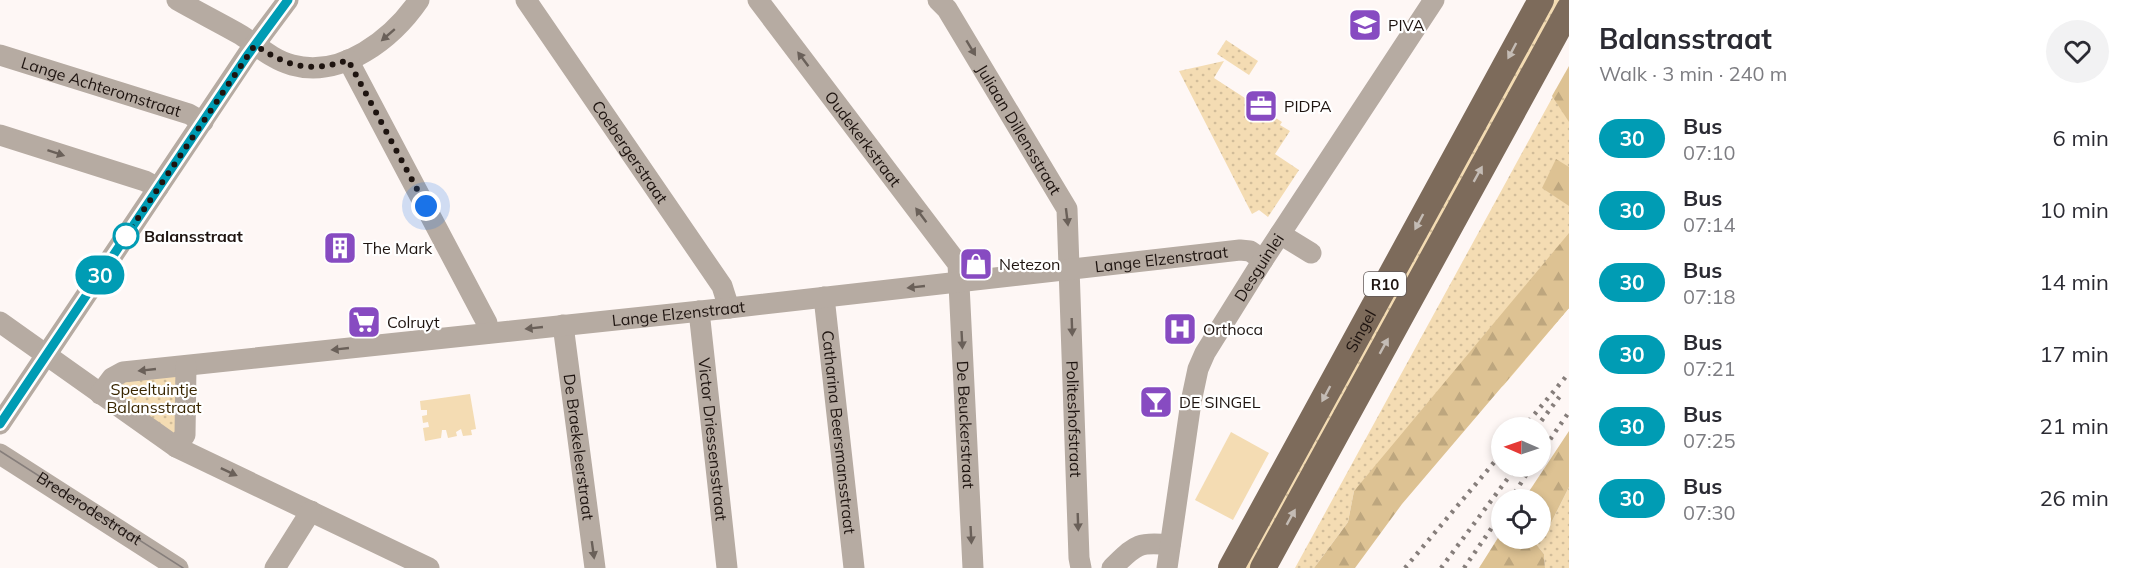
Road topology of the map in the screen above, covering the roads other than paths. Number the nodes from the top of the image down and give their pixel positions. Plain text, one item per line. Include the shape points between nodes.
1 (177, 0) edge
2 (288, 0) edge
3 (419, 0) edge
4 (526, 0) edge
5 (758, 0) edge
6 (939, 0) edge
7 (1434, 0) edge
8 (1541, 0) edge
9 (1569, 9) edge
10 (255, 45) junction
11 (0, 55) edge
12 (348, 60) junction
13 (203, 122) junction
14 (0, 135) edge
15 (158, 188) junction
16 (1280, 234) junction
17 (1311, 253) dead end
18 (1263, 260) junction
19 (1070, 268) junction
20 (959, 282) junction
21 (824, 297) junction
22 (729, 308) junction
23 (699, 311) junction
24 (0, 322) edge
25 (563, 325) junction
26 (488, 333) junction
27 (47, 354) junction
28 (186, 366) junction
29 (100, 394) junction
30 (0, 424) edge
31 (176, 447) junction
32 (0, 454) edge
33 (311, 511) junction
34 (1170, 545) junction
35 (178, 568) edge
36 (274, 568) edge
37 (429, 568) edge
38 (595, 568) edge
39 (727, 568) edge
40 (854, 568) edge
41 (973, 568) edge
42 (1081, 568) edge
43 (1112, 568) edge
44 (1167, 568) edge
45 (1231, 568) edge
46 (1263, 568) edge

1 - 10 street
2 - 10 street
3 -> 12 street via 382,40
4 - 22 street, Coebergerstraat via 722,286
20 -> 5 street, Oudekerkstraat via 958,264
6 -> 19 street, Juliaan Dillensstraat via 1067,209
7 - 16 street, Desguinlei
8 -> 45 main road, Singel / R10
46 -> 9 main road, Singel / R10
10 - 12 street via 294,65 323,67
10 - 13 street
11 - 13 street, Lange Achteromstraat via 189,114
12 - 26 street via 487,323
13 - 15 street
14 -> 15 street
15 - 27 street
16 - 17 street
16 - 18 street, Desguinlei
18 - 19 street, Lange Elzenstraat via 1250,251 1240,250
18 - 34 street, Desguinlei via 1198,369
19 - 20 street, Lange Elzenstraat
19 -> 42 street, Politeshofstraat
20 -> 21 street, Lange Elzenstraat
20 -> 41 street, De Beuckerstraat
21 - 22 street, Lange Elzenstraat
21 - 40 street, Catharina Beersmansstraat
22 - 23 street, Lange Elzenstraat
23 - 25 street, Lange Elzenstraat
23 - 39 street, Victor Driessensstraat
24 - 27 street
25 -> 26 street, Lange Elzenstraat
25 -> 38 street, De Braekeleerstraat
26 -> 28 street, Lange Elzenstraat
27 - 29 street
27 - 30 street
28 -> 29 street, Lange Elzenstraat via 123,372 112,378
28 - 31 street via 185,435
29 - 31 street
31 -> 33 street
32 - 35 street, Brederodestraat
33 - 36 street
33 - 37 street
34 - 43 street via 1138,545
34 - 44 street, Desguinlei

